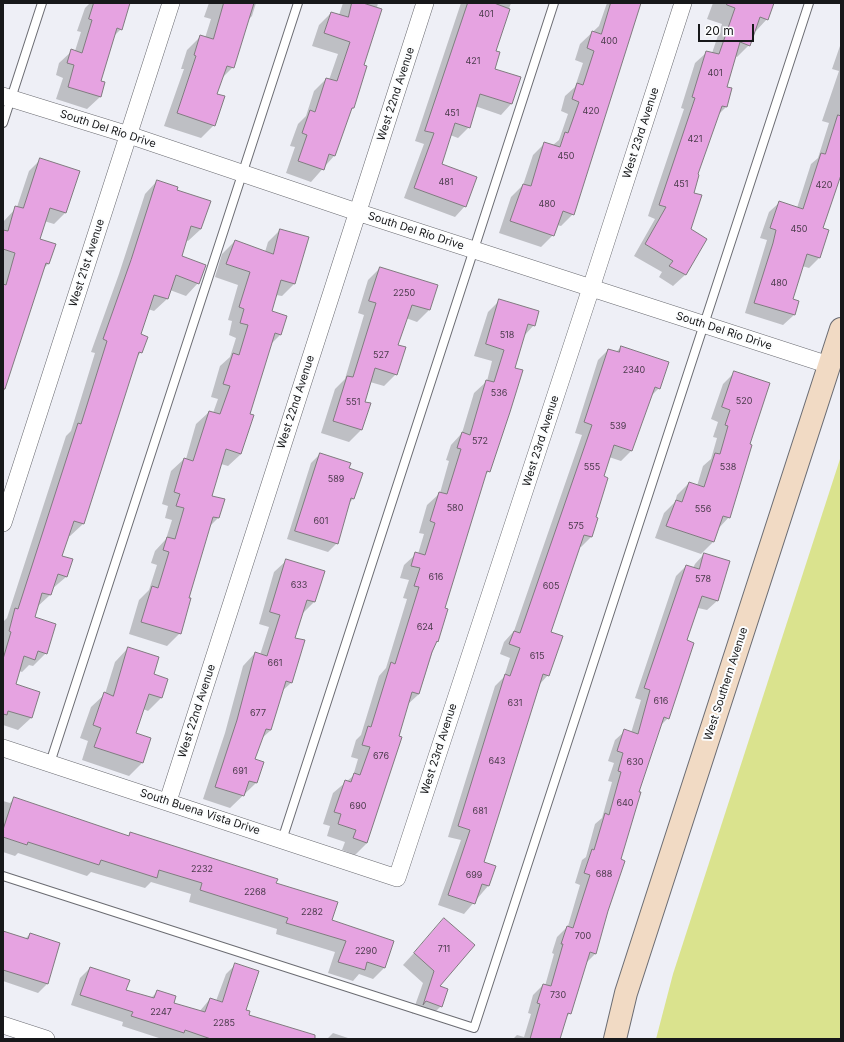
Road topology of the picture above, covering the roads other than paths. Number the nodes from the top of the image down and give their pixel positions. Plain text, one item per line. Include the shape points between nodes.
1 (42, 3) edge
2 (171, 3) edge
3 (298, 3) edge
4 (425, 3) edge
5 (554, 3) edge
6 (683, 3) edge
7 (809, 3) edge
8 (7, 97) edge
9 (3, 123) edge
10 (129, 135) junction
11 (242, 174) junction
12 (357, 212) junction
13 (474, 250) junction
14 (591, 288) junction
15 (703, 324) junction
16 (841, 329) edge
17 (829, 365) junction
18 (3, 523) edge
19 (3, 748) edge
20 (50, 763) junction
21 (168, 801) junction
22 (282, 840) junction
23 (3, 876) edge
24 (397, 878) joint
25 (3, 1025) edge
26 (46, 1039) edge
27 (615, 1039) edge

1 - 8 lane
2 - 10 street, West 21st Avenue
3 - 11 lane
4 - 12 street, West 22nd Avenue
5 - 13 lane
6 - 14 street, West 23rd Avenue
7 - 15 lane
8 - 9 lane
8 - 10 street, South Del Rio Drive
10 - 11 street, South Del Rio Drive
10 - 18 street, West 21st Avenue
11 - 12 street, South Del Rio Drive
11 - 20 lane
12 - 13 street, South Del Rio Drive
12 - 21 street, West 22nd Avenue
13 - 14 street, South Del Rio Drive
13 - 22 lane
14 - 15 street, South Del Rio Drive
14 - 24 street, West 23rd Avenue
15 - 17 street, South Del Rio Drive
15 - 23 lane via 474,1028
16 - 17 main road, West Southern Avenue
17 - 27 main road, West Southern Avenue via 626,993
19 - 20 street, South Buena Vista Drive
20 - 21 street, South Buena Vista Drive
21 - 22 street, South Buena Vista Drive
22 - 24 street, South Buena Vista Drive
25 - 26 street

